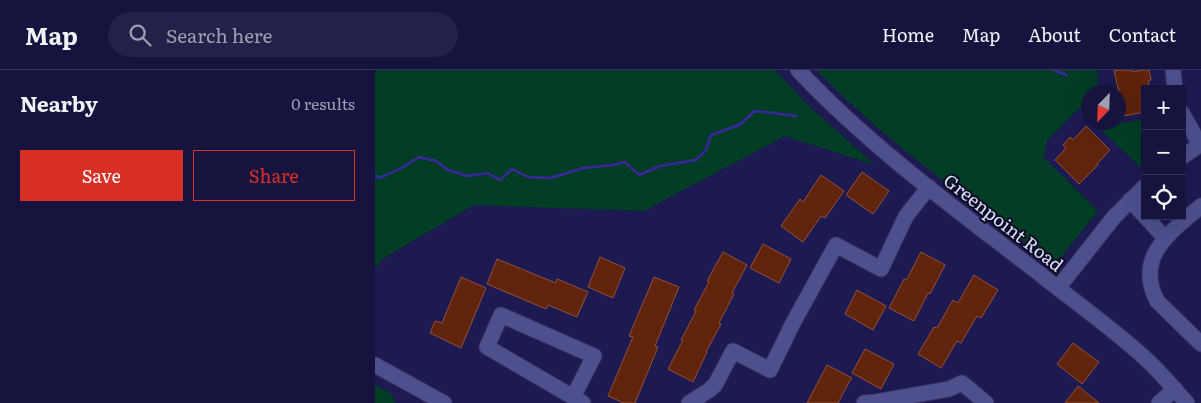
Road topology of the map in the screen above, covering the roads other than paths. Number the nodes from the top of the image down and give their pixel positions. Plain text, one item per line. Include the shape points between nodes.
1 (798, 70) edge
2 (1173, 70) edge
3 (1175, 85) edge
4 (1186, 120) edge
5 (1200, 145) edge
6 (1186, 154) edge
7 (929, 188) junction
8 (1141, 190) edge
9 (1130, 200) junction
10 (1201, 206) edge
11 (1165, 238) junction
12 (1058, 288) junction
13 (1201, 344) edge
14 (375, 365) edge
15 (1175, 389) junction
16 (578, 400) edge
17 (444, 403) edge
18 (689, 403) edge
19 (865, 403) edge
20 (986, 403) edge
21 (1159, 403) edge
22 (1187, 403) edge

1 - 7 street, Greenpoint Road via 855,126
2 - 3 street
4 - 5 street
5 - 6 street
7 - 12 street, Greenpoint Road
7 - 18 street via 906,216 881,269 836,244 770,370 733,351 715,385
8 - 9 street
9 - 11 street
9 - 12 street
10 - 11 street
11 - 13 street via 1153,259 1150,282 1153,292 1157,301
12 - 15 street, Greenpoint Road via 1141,355
14 - 17 street
15 - 21 street
15 - 22 street, Greenpoint Road
16 - 16 street via 594,356 501,314 487,347
19 - 20 street via 962,384

